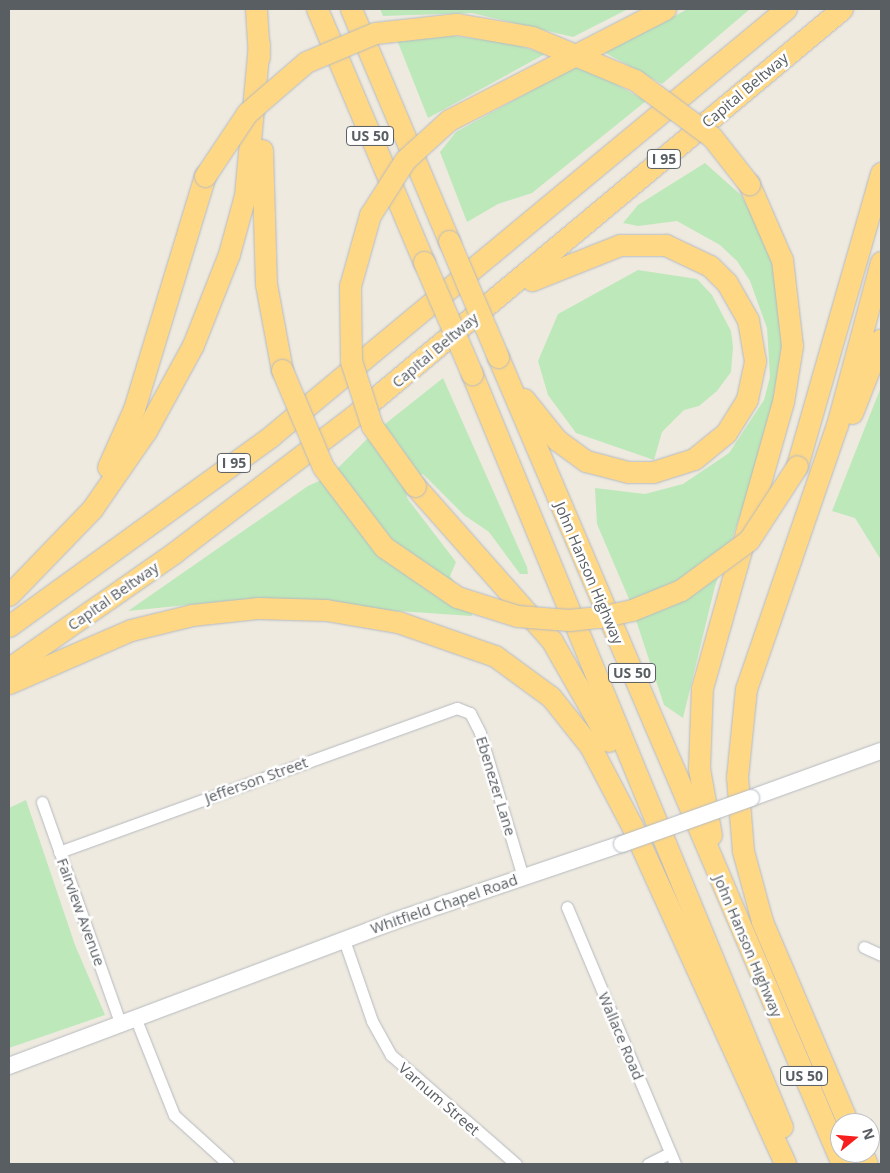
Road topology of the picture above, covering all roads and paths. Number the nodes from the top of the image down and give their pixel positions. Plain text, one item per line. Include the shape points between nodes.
1 (256, 9) edge
2 (317, 9) edge
3 (351, 9) edge
4 (664, 9) edge
5 (786, 9) edge
6 (842, 9) edge
7 (259, 44) junction
8 (881, 173) edge
9 (881, 262) edge
10 (485, 309) junction
11 (881, 339) edge
12 (498, 357) junction
13 (12, 592) edge
14 (772, 610) junction
15 (9, 626) edge
16 (9, 668) edge
17 (9, 683) edge
18 (454, 708) joint
19 (881, 751) edge
20 (42, 802) dead end
21 (59, 852) junction
22 (523, 877) junction
23 (567, 907) dead end
24 (344, 940) junction
25 (706, 942) junction
26 (864, 947) dead end
27 (881, 955) edge
28 (766, 988) junction
29 (128, 1019) junction
30 (9, 1066) edge
31 (844, 1113) edge
32 (670, 1153) junction
33 (228, 1164) edge
34 (516, 1164) edge
35 (648, 1164) edge
36 (675, 1164) edge
37 (785, 1164) edge
38 (798, 1164) edge
39 (842, 1164) edge

1 - 7 highway
2 - 25 highway, US 50, bridge via 472,374
3 - 12 highway, John Hanson Highway / US 50, bridge
4 - 25 highway, bridge via 449,120 405,160 370,215 350,286 351,361 372,426 415,486 530,615 570,669
5 - 15 highway, I 95 via 270,436
6 - 10 highway, Capital Beltway / I 95
7 - 8 highway, bridge via 266,276 282,370 323,467 384,547 457,597 517,616 570,620 632,610 681,590 749,540 797,466
7 - 13 highway via 245,196 229,254 192,345 112,483 67,539
9 - 14 highway via 836,425
10 - 12 highway via 546,273 598,251 643,243 666,245 710,266 727,283 748,320 755,361 739,415 712,447 675,467 628,472 586,461 557,440
10 - 16 highway, Capital Beltway / I 95 via 242,502
11 - 14 highway
12 - 28 highway, John Hanson Highway / US 50
13 - 28 highway, bridge via 84,506 122,440 205,176 247,113 306,62 375,33 456,24 532,37 635,80 712,137 749,184 782,260 792,346 783,402 707,662 699,714 699,768 718,859
14 - 31 highway via 741,718 736,777 743,851 762,921
17 - 37 highway via 131,630 192,615 257,608 326,610 398,622 495,656 550,697 590,746 632,826
18 - 21 street, Jefferson Street
18 - 22 street, Ebenezer Lane via 470,713 478,726
19 - 22 street, Whitfield Chapel Road, bridge
20 - 21 street, Fairview Avenue
21 - 29 street, Fairview Avenue
22 - 24 street, Whitfield Chapel Road
23 - 32 street, Wallace Road
24 - 29 street, Whitfield Chapel Road
24 - 34 street, Varnum Street via 372,1021 391,1055
25 - 38 highway, US 50
26 - 27 street
28 - 39 highway, John Hanson Highway / US 50
29 - 30 street, Whitfield Chapel Road
29 - 33 street, Fairview Avenue via 174,1115
32 - 35 street
32 - 36 street, Wallace Road

